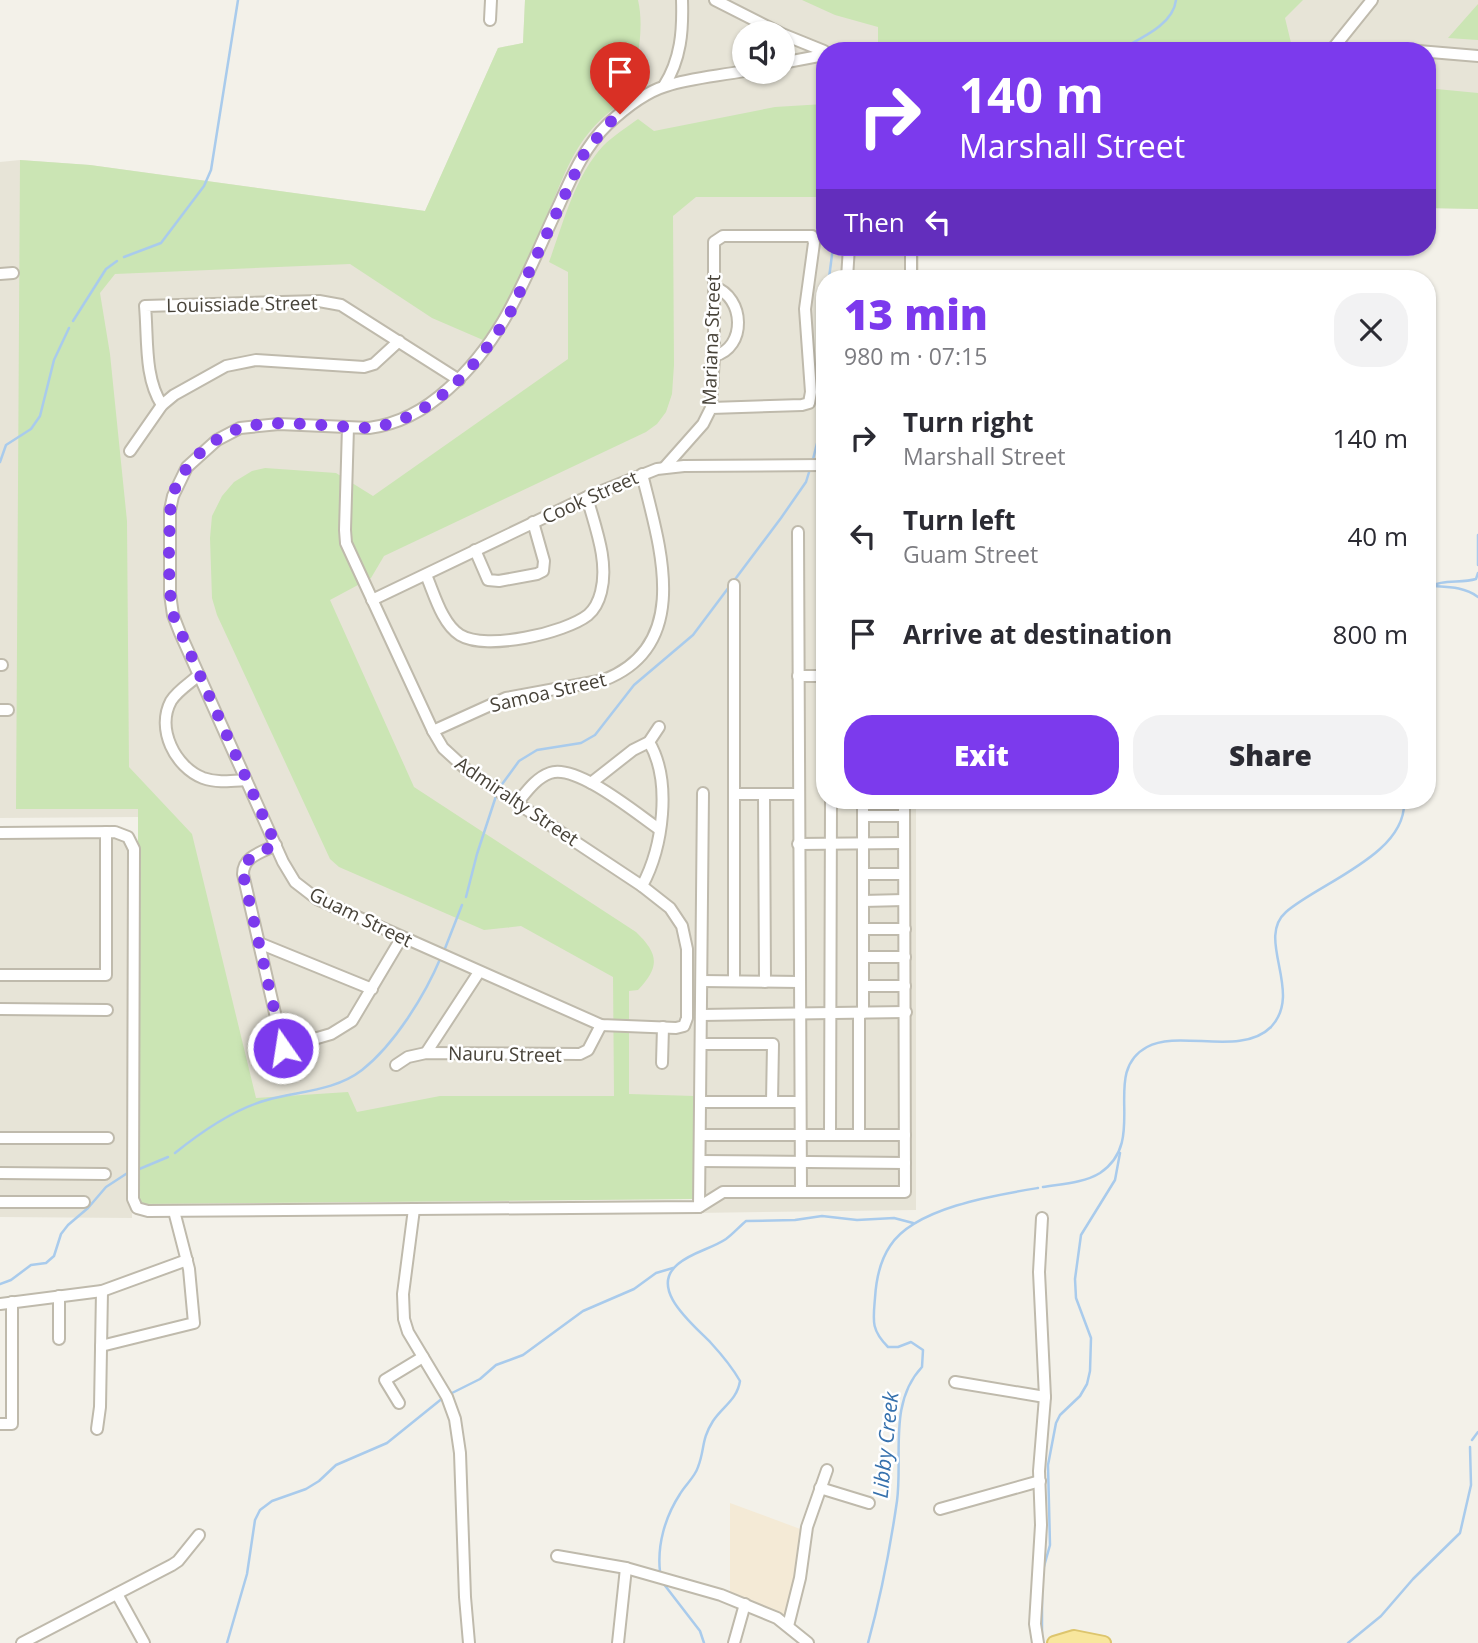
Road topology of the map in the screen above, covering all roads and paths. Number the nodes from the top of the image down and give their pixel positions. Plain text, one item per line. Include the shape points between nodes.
1 (491, 0) edge
2 (682, 0) edge
3 (715, 0) edge
4 (1372, 0) edge
5 (490, 20) dead end
6 (756, 21) edge
7 (795, 40) edge
8 (1338, 42) edge
9 (816, 49) edge
10 (1436, 52) edge
11 (816, 55) edge
12 (1478, 56) edge
13 (795, 60) edge
14 (732, 73) edge
15 (664, 86) junction
16 (13, 273) dead end
17 (0, 274) edge
18 (714, 287) junction
19 (399, 341) junction
20 (714, 356) junction
21 (459, 380) junction
22 (162, 405) junction
23 (711, 408) junction
24 (348, 427) junction
25 (130, 451) dead end
26 (816, 465) edge
27 (664, 468) junction
28 (642, 474) junction
29 (587, 497) junction
30 (533, 522) junction
31 (798, 532) dead end
32 (475, 550) junction
33 (426, 575) junction
34 (734, 585) dead end
35 (372, 600) junction
36 (199, 675) junction
37 (798, 676) junction
38 (816, 676) edge
39 (659, 727) dead end
40 (433, 731) junction
41 (649, 742) junction
42 (246, 780) junction
43 (591, 783) junction
44 (703, 793) dead end
45 (734, 794) junction
46 (764, 794) junction
47 (798, 794) junction
48 (518, 802) junction
49 (831, 809) edge
50 (863, 809) edge
51 (904, 809) edge
52 (863, 816) junction
53 (904, 816) junction
54 (659, 829) junction
55 (106, 832) junction
56 (0, 833) edge
57 (799, 844) junction
58 (831, 844) junction
59 (863, 844) junction
60 (904, 844) junction
61 (276, 845) junction
62 (863, 874) junction
63 (904, 874) junction
64 (642, 886) junction
65 (904, 900) junction
66 (863, 901) junction
67 (863, 929) junction
68 (905, 929) junction
69 (402, 937) junction
70 (259, 943) junction
71 (863, 957) junction
72 (905, 957) junction
73 (479, 972) junction
74 (0, 975) edge
75 (702, 981) junction
76 (734, 981) junction
77 (765, 982) junction
78 (799, 982) junction
79 (863, 986) junction
80 (905, 986) junction
81 (372, 989) junction
82 (0, 1009) edge
83 (107, 1010) dead end
84 (906, 1012) junction
85 (861, 1013) junction
86 (799, 1014) junction
87 (831, 1014) junction
88 (702, 1015) junction
89 (601, 1025) junction
90 (684, 1026) joint
91 (663, 1027) junction
92 (702, 1044) junction
93 (426, 1053) junction
94 (662, 1063) dead end
95 (396, 1065) dead end
96 (701, 1102) junction
97 (772, 1102) junction
98 (800, 1102) junction
99 (800, 1134) junction
100 (830, 1134) junction
101 (859, 1134) junction
102 (700, 1135) junction
103 (905, 1135) junction
104 (0, 1138) edge
105 (108, 1138) dead end
106 (801, 1160) junction
107 (700, 1161) junction
108 (905, 1163) junction
109 (0, 1173) edge
110 (105, 1174) dead end
111 (801, 1192) junction
112 (0, 1202) edge
113 (84, 1202) dead end
114 (699, 1207) junction
115 (414, 1209) junction
116 (174, 1211) junction
117 (1042, 1218) dead end
118 (187, 1260) junction
119 (102, 1291) junction
120 (59, 1296) junction
121 (12, 1302) junction
122 (0, 1304) edge
123 (59, 1339) dead end
124 (101, 1346) junction
125 (423, 1357) junction
126 (955, 1382) dead end
127 (1045, 1397) junction
128 (399, 1403) dead end
129 (0, 1424) edge
130 (97, 1429) dead end
131 (827, 1470) dead end
132 (1040, 1480) junction
133 (820, 1488) junction
134 (869, 1503) dead end
135 (940, 1509) dead end
136 (199, 1535) dead end
137 (557, 1556) dead end
138 (626, 1568) junction
139 (117, 1594) junction
140 (745, 1604) junction
141 (788, 1626) junction
142 (22, 1643) edge
143 (144, 1643) edge
144 (470, 1643) edge
145 (618, 1643) edge
146 (734, 1643) edge
147 (808, 1643) edge
148 (1038, 1643) edge
149 (1054, 1643) edge
150 (1104, 1643) edge

1 - 5 street
2 - 15 street via 680,49
3 - 6 street
4 - 8 street
7 - 9 street
10 - 12 street
11 - 13 street
14 - 15 street, Guam Street
15 - 21 street, Guam Street via 620,114 590,147 570,180 510,313
16 - 17 street
18 - 20 street, Mariana Street
18 - 20 street via 731,297 737,313 731,347
18 - 23 street, Mariana Street via 716,239 808,235 814,239 805,309 809,403
19 - 21 street, Louissiade Street
19 - 22 street via 374,364 364,367 256,360 226,366 188,385
19 - 22 street, Louissiade Street via 354,311 331,302 145,306 151,378
20 - 23 street, Mariana Street
21 - 24 street, Guam Street via 436,400 397,422
22 - 25 street
23 - 27 street, Mariana Street via 703,425
24 - 35 street, Admiralty Street via 345,530
24 - 36 street, Guam Street via 279,424 240,428 217,440 187,467 170,510 169,575 173,615
26 - 27 street, Cook Street
27 - 28 street, Cook Street
28 - 29 street, Cook Street
28 - 40 street, Samoa Street via 664,587 656,633 639,659 604,680 506,698
29 - 30 street, Cook Street
29 - 33 street via 604,579 591,613 567,626 511,639 469,639 452,629
30 - 32 street, Cook Street
30 - 32 street via 544,561 543,571 537,574 488,580
31 - 37 street
32 - 33 street, Cook Street
33 - 35 street, Cook Street
34 - 45 street
35 - 40 street, Admiralty Street
36 - 42 street, Guam Street
36 - 42 street via 170,703 166,723 171,747 188,769 205,779
37 - 38 street
37 - 47 street
39 - 41 street
40 - 48 street, Admiralty Street via 453,760
41 - 43 street
41 - 54 street via 661,774
42 - 61 street, Guam Street
43 - 48 street via 563,771 552,772
43 - 54 street
44 - 75 street
45 - 46 street
45 - 76 street
46 - 47 street
46 - 77 street
47 - 57 street
48 - 64 street, Admiralty Street
49 - 58 street
50 - 52 street
51 - 53 street
52 - 53 street
52 - 59 street
53 - 60 street
54 - 64 street via 655,856
55 - 56 street
55 - 74 street via 106,975
55 - 116 street via 128,837 134,855 134,1204 141,1210
57 - 58 street
57 - 78 street
58 - 59 street
58 - 87 street
59 - 60 street
59 - 62 street
60 - 63 street
61 - 69 street, Guam Street via 295,882 305,891
61 - 70 street via 250,858 243,867
62 - 63 street
62 - 66 street
63 - 65 street
64 - 90 street, Admiralty Street via 670,908 682,926 687,949
65 - 66 street
65 - 68 street
66 - 67 street
67 - 68 street
67 - 71 street
68 - 72 street
69 - 73 street, Guam Street
69 - 81 street
70 - 81 street
70 - 81 street via 283,1048 342,1029
71 - 72 street
71 - 79 street
72 - 80 street
73 - 89 street, Guam Street
73 - 93 street
75 - 76 street
75 - 88 street
76 - 77 street
77 - 78 street
78 - 86 street
79 - 80 street
79 - 85 street
80 - 84 street
82 - 83 street
84 - 85 street
84 - 103 street
85 - 87 street
85 - 101 street
86 - 87 street
86 - 88 street
86 - 98 street
87 - 100 street
88 - 92 street
89 - 91 street, Guam Street
89 - 93 street, Nauru Street via 588,1050 580,1054
90 - 91 street, Guam Street
91 - 94 street
92 - 96 street
92 - 97 street via 773,1044
93 - 95 street, Nauru Street
96 - 97 street
96 - 102 street
97 - 98 street
98 - 99 street
99 - 100 street
99 - 102 street
99 - 106 street
100 - 101 street
101 - 103 street
102 - 107 street
103 - 108 street
104 - 105 street
106 - 107 street
106 - 108 street
106 - 111 street
107 - 114 street
108 - 111 street via 905,1192
109 - 110 street
111 - 114 street via 723,1192
112 - 113 street
114 - 115 street
115 - 116 street
115 - 125 street via 403,1307 408,1332
116 - 118 street
117 - 127 street via 1039,1272
118 - 119 street
118 - 124 street via 194,1323
119 - 120 street
119 - 124 street
120 - 121 street
120 - 123 street
121 - 122 street
121 - 129 street via 12,1424
124 - 130 street
125 - 128 street via 385,1380
125 - 144 street via 447,1397 458,1435
126 - 127 street
127 - 132 street
131 - 133 street
132 - 135 street
132 - 148 street
133 - 134 street
133 - 141 street via 807,1527 805,1556
136 - 139 street via 178,1561
137 - 138 street
138 - 140 street
138 - 145 street
139 - 142 street
139 - 143 street
140 - 141 street
140 - 146 street
141 - 147 street
149 - 150 main road via 1074,1637

